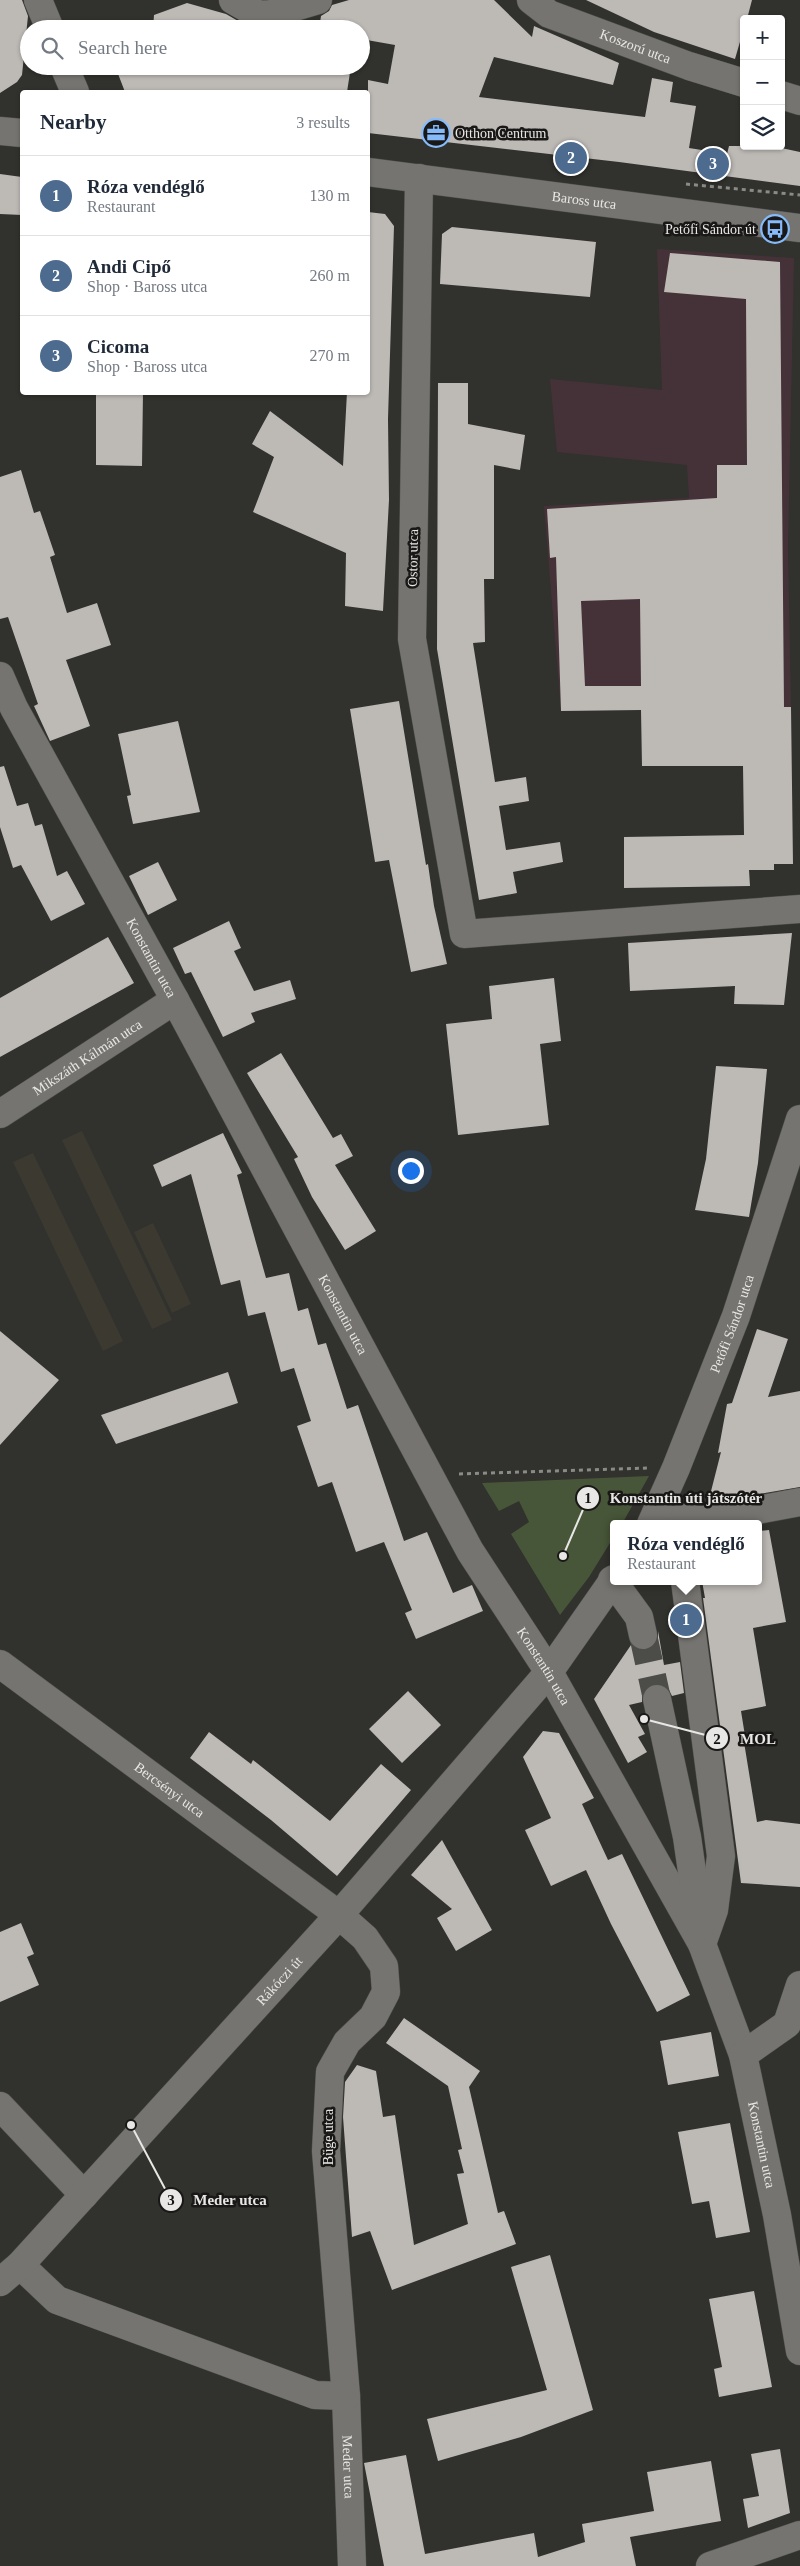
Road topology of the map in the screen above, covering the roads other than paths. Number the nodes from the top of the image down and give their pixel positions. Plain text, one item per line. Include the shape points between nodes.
1 (38, 0) edge
2 (233, 0) edge
3 (318, 0) edge
4 (531, 0) edge
5 (46, 20) edge
6 (68, 75) edge
7 (740, 82) edge
8 (74, 90) edge
9 (785, 96) edge
10 (800, 101) edge
11 (0, 131) edge
12 (20, 133) edge
13 (370, 172) edge
14 (419, 178) junction
15 (800, 228) edge
16 (0, 676) edge
17 (800, 909) edge
18 (175, 1000) junction
19 (0, 1114) edge
20 (800, 1119) edge
21 (800, 1502) edge
22 (654, 1520) edge
23 (704, 1520) edge
24 (610, 1583) edge
25 (617, 1585) edge
26 (686, 1585) edge
27 (642, 1634) tunnel mouth
28 (0, 1664) edge
29 (549, 1672) junction
30 (657, 1699) tunnel mouth
31 (339, 1914) junction
32 (702, 1944) junction
33 (800, 1985) edge
34 (793, 2026) edge
35 (743, 2055) junction
36 (0, 2106) edge
37 (84, 2195) junction
38 (777, 2215) junction
39 (800, 2228) edge
40 (10, 2274) edge
41 (800, 2352) edge
42 (346, 2396) junction
43 (800, 2535) edge
44 (352, 2566) edge
45 (710, 2566) edge

1 - 5 street
2 - 3 street via 259,15
4 - 7 street, Koszorú utca via 549,14
6 - 8 street
9 - 10 street
11 - 12 street
13 - 14 street, Baross utca
14 - 15 street, Baross utca
14 - 17 street, Ostor utca via 412,639 464,934
16 - 18 street, Konstantin utca via 14,708
18 - 19 street, Mikszáth Kálmán utca
18 - 29 street, Konstantin utca via 470,1551
20 - 22 street, Petőfi Sándor utca via 736,1316
21 - 23 street
24 - 29 street
25 - 27 street via 639,1617
26 - 32 street via 721,1856 714,1910
28 - 31 street, Bercsényi utca
29 - 31 street, Rákóczi út
29 - 32 street, Konstantin utca
30 - 32 street via 687,1837
31 - 37 street, Rákóczi út
31 - 42 street, Büge utca via 365,1938 384,1966 386,1992 373,2017 348,2042 330,2072 326,2151
32 - 35 street, Konstantin utca
33 - 34 street
34 - 35 street
35 - 38 street, Konstantin utca
36 - 37 street
37 - 40 street, Rákóczi út
38 - 39 street
38 - 41 street, Konstantin utca
40 - 42 street via 57,2300 315,2395
42 - 44 street, Meder utca
43 - 45 street

